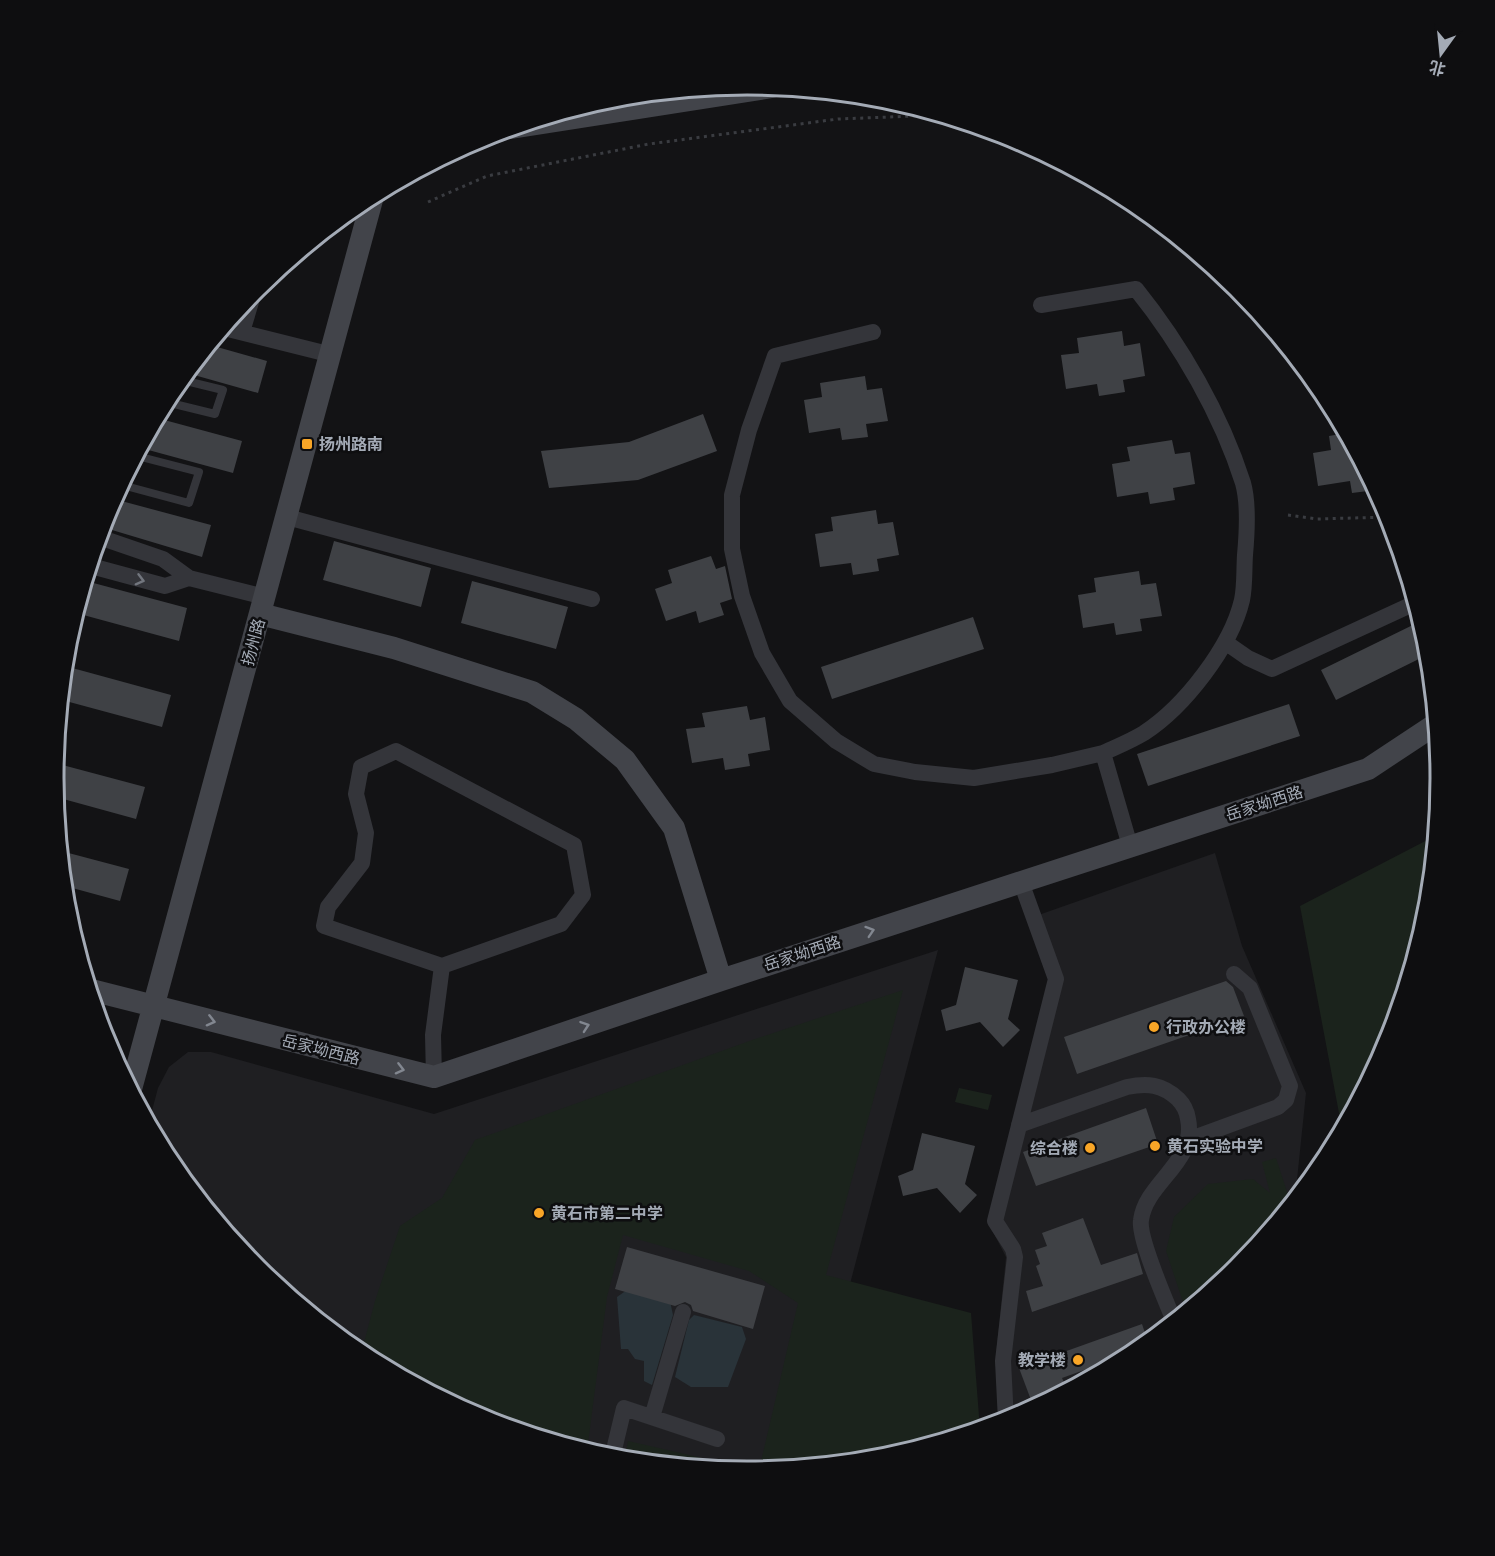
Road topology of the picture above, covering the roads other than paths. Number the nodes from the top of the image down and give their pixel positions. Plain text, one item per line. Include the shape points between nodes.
1 (717, 96) edge
2 (567, 119) edge
3 (369, 209) edge
4 (1041, 305) dead end
5 (248, 314) edge
6 (232, 330) edge
7 (242, 332) junction
8 (873, 332) dead end
9 (332, 355) junction
10 (192, 382) edge
11 (176, 405) edge
12 (144, 458) edge
13 (130, 487) edge
14 (287, 517) junction
15 (108, 540) edge
16 (98, 568) edge
17 (189, 578) junction
18 (592, 599) dead end
19 (263, 606) junction
20 (1408, 606) edge
21 (1225, 642) junction
22 (1429, 729) edge
23 (1103, 753) junction
24 (1130, 846) junction
25 (1021, 882) junction
26 (442, 966) junction
27 (1234, 974) dead end
28 (721, 980) junction
29 (99, 992) edge
30 (154, 1007) junction
31 (434, 1077) junction
32 (134, 1078) edge
33 (1019, 1125) junction
34 (1188, 1140) junction
35 (683, 1312) dead end
36 (1171, 1314) edge
37 (1005, 1410) edge
38 (652, 1417) junction
39 (717, 1439) dead end
40 (614, 1448) edge

1 - 2 main road
3 - 9 main road, 扬州路
4 - 21 street via 1136,289 1164,324 1198,384 1244,485 1247,532 1242,601
5 - 7 street
6 - 7 street
7 - 9 street
8 - 23 street via 775,356 771,366 732,495 732,549 742,597 762,653 790,701 836,741 874,764 974,778
9 - 14 main road, 扬州路
10 - 11 lane via 223,390 215,414
12 - 13 lane via 199,472 189,503
14 - 18 street
14 - 19 main road, 扬州路
15 - 17 street via 163,559
16 -> 17 street via 165,586
17 - 19 street
19 - 28 main road via 532,692 576,719 626,760 674,828
19 - 30 main road, 扬州路
20 - 21 street via 1272,669
21 - 23 street via 1188,694 1144,732
22 - 24 main road, 岳家坳西路 via 1368,769
23 - 24 street
24 - 25 main road, 岳家坳西路
28 -> 25 main road, 岳家坳西路
25 - 33 street via 1056,979
26 - 26 street via 561,924 583,895 574,845 396,751 361,767 356,794 366,833 362,863 328,907 324,926
26 - 31 street via 433,1035
27 - 34 street via 1250,988 1290,1086 1289,1094 1278,1107
31 -> 28 main road, 岳家坳西路
29 - 30 main road, 岳家坳西路
30 -> 31 main road, 岳家坳西路
30 - 32 main road, 扬州路
33 - 34 street via 1145,1083 1170,1092 1181,1101 1190,1127
33 - 37 street via 995,1221 1015,1257 1003,1360
34 - 36 street via 1148,1199 1140,1222
35 - 38 street
38 - 39 street
38 - 40 street via 624,1408

